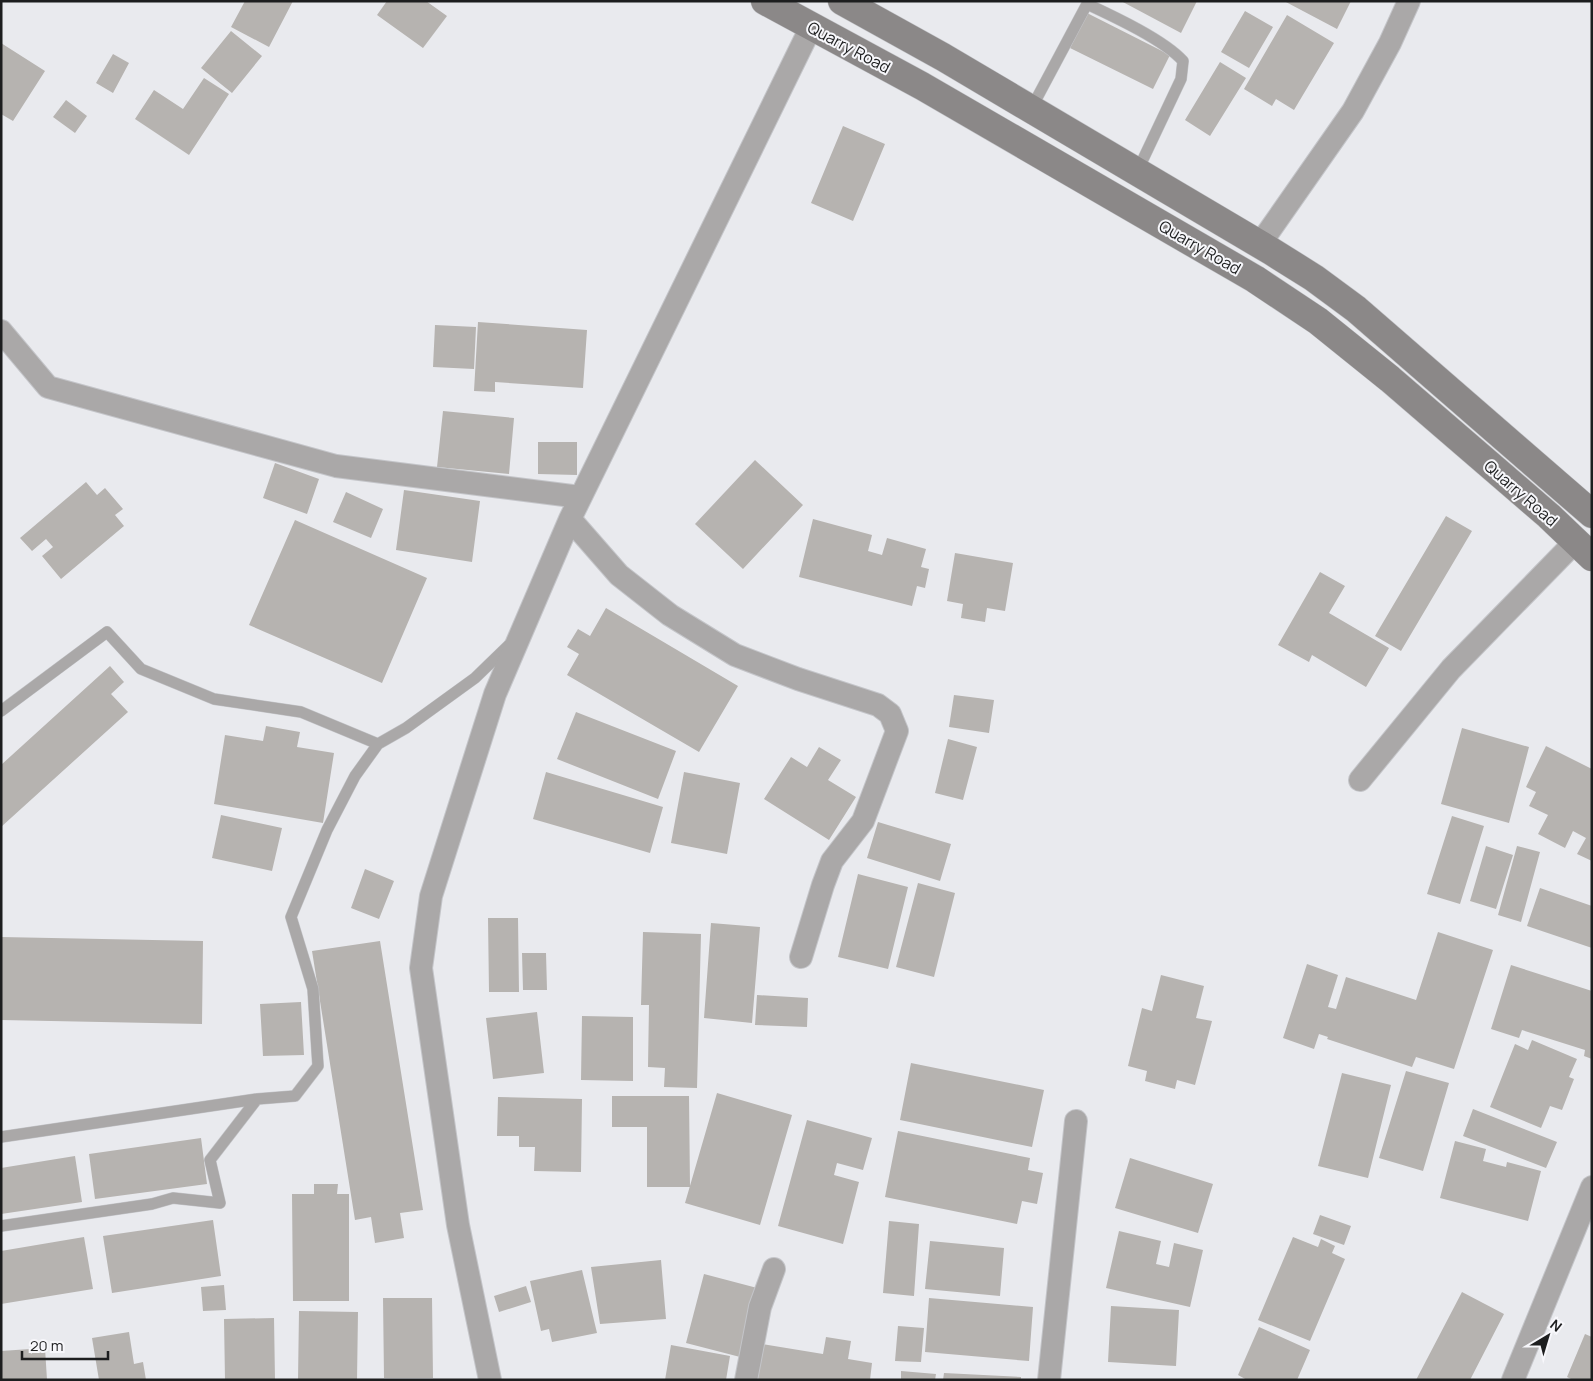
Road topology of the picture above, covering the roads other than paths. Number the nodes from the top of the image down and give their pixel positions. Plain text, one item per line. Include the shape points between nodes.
1 (765, 1) edge
2 (842, 1) edge
3 (1409, 1) edge
4 (811, 27) junction
5 (1032, 109) junction
6 (1137, 172) junction
7 (1260, 244) junction
8 (1, 331) edge
9 (580, 497) junction
10 (1592, 514) edge
11 (570, 519) junction
12 (1584, 549) edge
13 (520, 635) junction
14 (1, 712) edge
15 (378, 744) junction
16 (1360, 780) dead end
17 (801, 957) dead end
18 (257, 1099) junction
19 (1076, 1121) dead end
20 (1, 1137) edge
21 (1592, 1187) edge
22 (1, 1226) edge
23 (774, 1269) dead end
24 (490, 1380) edge
25 (746, 1380) edge
26 (1049, 1380) edge
27 (1513, 1380) edge

1 - 4 main road, Quarry Road
2 - 5 main road, Quarry Road
3 - 7 street via 1354,111
4 - 9 street
4 - 12 main road, Quarry Road via 956,105 1255,279 1318,321
5 - 6 main road, Quarry Road
5 - 6 lane via 1087,4 1174,51 1184,61 1181,79
6 - 7 main road, Quarry Road
7 - 10 main road, Quarry Road via 1356,309
8 - 9 street via 48,387 336,466
9 - 11 street
11 - 13 street
11 - 17 street via 620,575 670,615 735,655 878,705 890,714 897,731 863,821 832,861
12 - 16 street via 1452,669
13 - 15 lane via 475,678 406,728
13 - 24 street via 495,694 431,896 421,968 458,1225
14 - 15 lane via 107,632 141,669 214,699 301,712
15 - 18 lane via 355,776 327,830 291,917 313,989 318,1066 295,1096
18 - 20 lane
18 - 22 lane via 210,1160 220,1202 173,1198 152,1204
19 - 26 street
21 - 27 street
23 - 25 street via 760,1307

